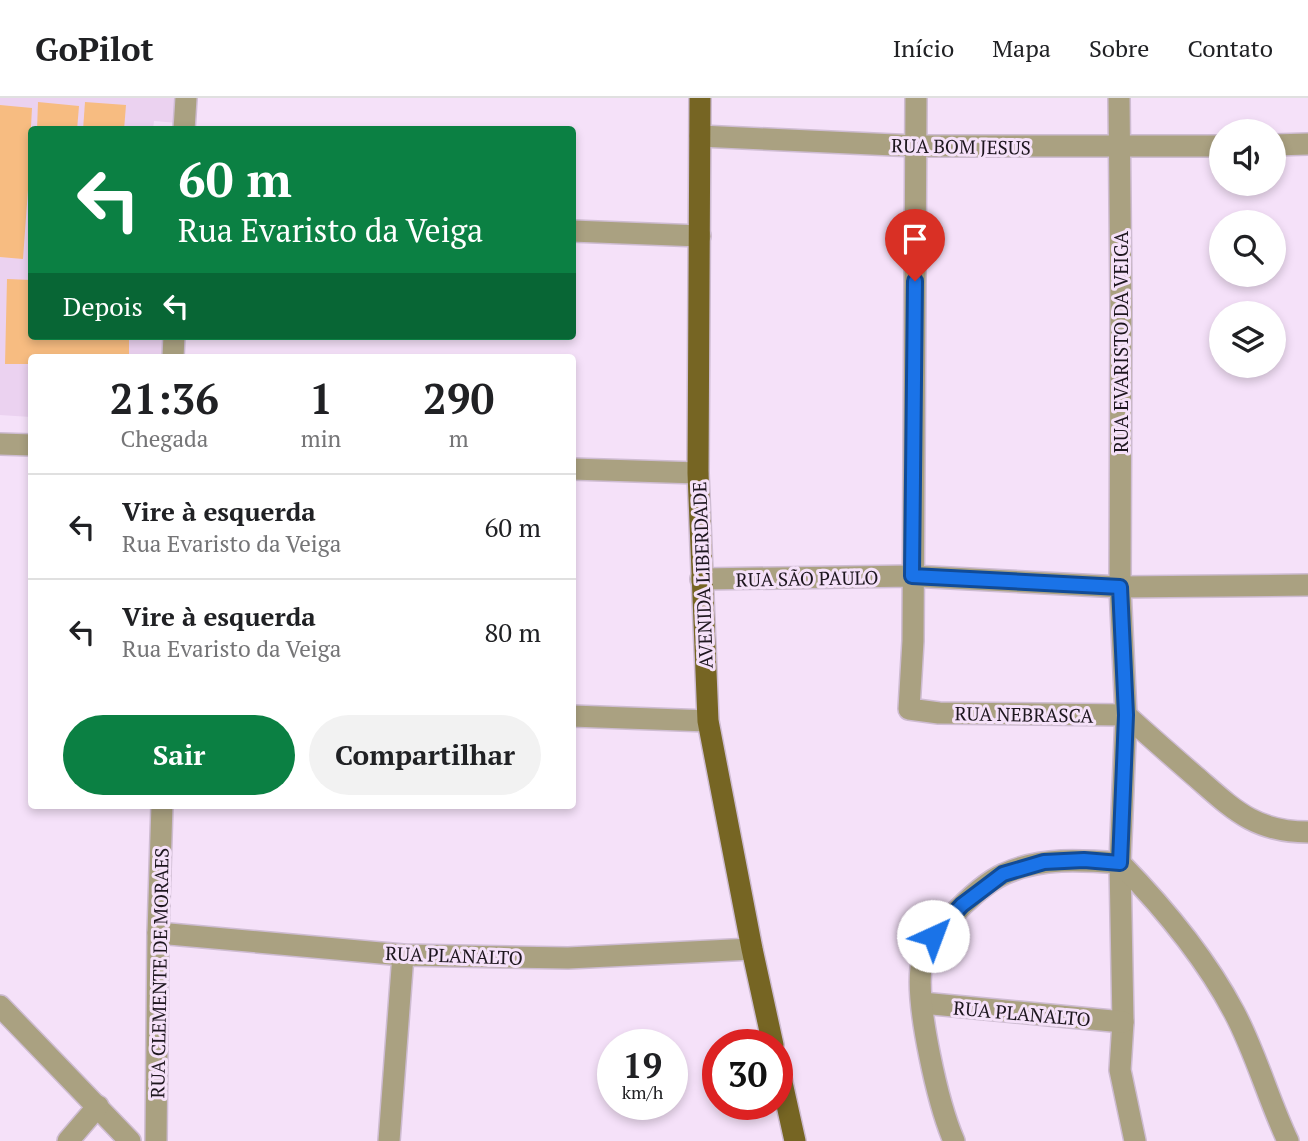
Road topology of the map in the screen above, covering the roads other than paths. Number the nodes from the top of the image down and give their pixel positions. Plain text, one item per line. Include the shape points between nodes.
1 (186, 98) edge
2 (700, 98) edge
3 (916, 98) edge
4 (1119, 98) edge
5 (184, 126) edge
6 (700, 136) junction
7 (1308, 144) edge
8 (1286, 145) edge
9 (916, 146) junction
10 (1209, 146) edge
11 (1119, 148) junction
12 (576, 231) edge
13 (700, 236) junction
14 (0, 444) edge
15 (28, 445) edge
16 (576, 469) edge
17 (698, 473) junction
18 (912, 576) junction
19 (701, 579) junction
20 (1308, 585) edge
21 (1120, 587) junction
22 (1126, 715) junction
23 (576, 716) edge
24 (708, 722) junction
25 (162, 809) edge
26 (1308, 832) edge
27 (1120, 863) junction
28 (158, 933) junction
29 (752, 949) junction
30 (403, 955) junction
31 (922, 1003) junction
32 (2, 1014) edge
33 (1123, 1022) junction
34 (770, 1029) edge
35 (98, 1106) junction
36 (790, 1120) edge
37 (68, 1141) edge
38 (130, 1141) edge
39 (156, 1141) edge
40 (389, 1141) edge
41 (795, 1141) edge
42 (954, 1141) edge
43 (1135, 1141) edge
44 (1288, 1141) edge

1 - 5 street
2 - 6 main road, AVENIDA LIBERDADE
3 - 9 street
4 - 11 street, RUA EVARISTO DA VEIGA
6 - 9 street, RUA BOM JESUS
6 - 13 main road, AVENIDA LIBERDADE
7 - 8 street
9 - 11 street, RUA BOM JESUS
9 - 18 street
10 - 11 street, RUA BOM JESUS
11 - 21 street, RUA EVARISTO DA VEIGA
12 - 13 street
13 - 17 main road, AVENIDA LIBERDADE
14 - 15 street
16 - 17 street
17 - 19 main road, AVENIDA LIBERDADE
18 - 19 street, RUA SÃO PAULO
18 - 21 street
18 - 22 street, RUA NEBRASCA via 909,709
19 - 24 main road, AVENIDA LIBERDADE
20 - 21 street
21 - 22 street, RUA EVARISTO DA VEIGA
22 - 26 street via 1232,809 1267,827
22 - 27 street, RUA EVARISTO DA VEIGA
23 - 24 street
24 - 29 main road, AVENIDA LIBERDADE
25 - 28 street, RUA CLEMENTE DE MORAES
27 - 31 street via 1044,862 1003,874 962,905 933,936 921,967
27 - 33 street, RUA EVARISTO DA VEIGA
27 - 44 street via 1214,978 1241,1026
28 - 30 street, RUA PLANALTO
28 - 39 street, RUA CLEMENTE DE MORAES
29 - 30 street, RUA PLANALTO via 568,958
29 - 34 main road, AVENIDA LIBERDADE
30 - 40 street
31 - 33 street, RUA PLANALTO
31 - 42 street
32 - 35 street
33 - 43 street, RUA EVARISTO DA VEIGA via 1120,1070
35 - 37 street
35 - 38 street
36 - 41 main road

